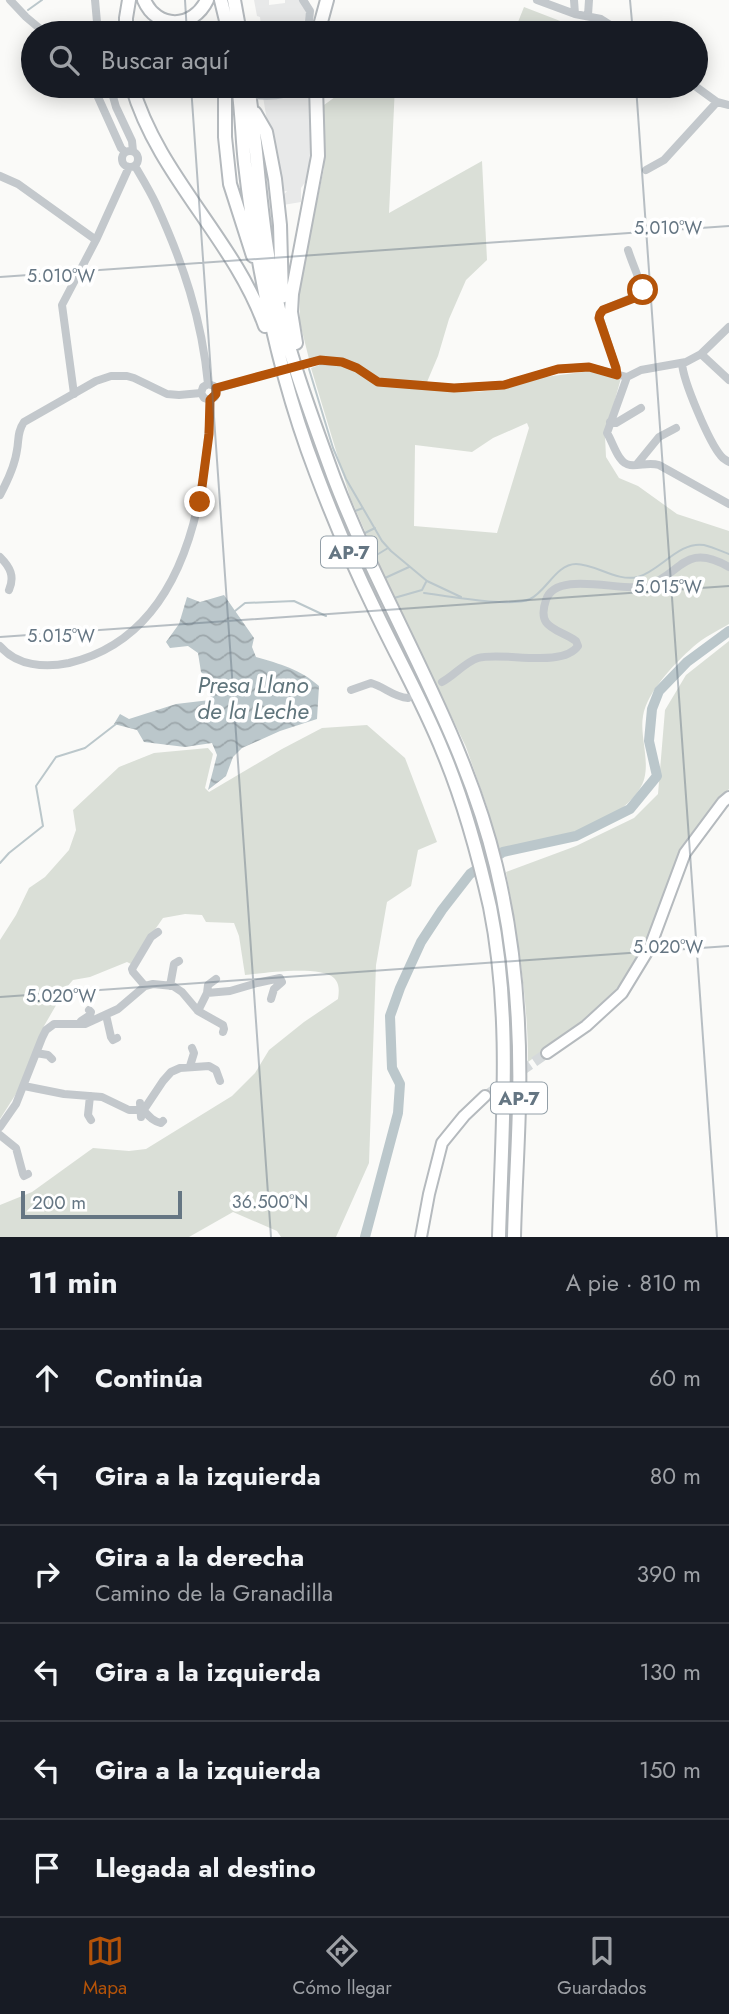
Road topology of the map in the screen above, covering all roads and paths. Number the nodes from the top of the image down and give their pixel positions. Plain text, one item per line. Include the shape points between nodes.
1 (10, 0) edge
2 (94, 0) edge
3 (129, 0) edge
4 (144, 0) edge
5 (207, 0) edge
6 (219, 0) edge
7 (234, 0) edge
8 (303, 0) edge
9 (327, 0) edge
10 (537, 0) edge
11 (574, 0) edge
12 (589, 0) edge
13 (575, 14) junction
14 (588, 15) junction
15 (30, 21) edge
16 (97, 21) edge
17 (125, 21) edge
18 (172, 21) edge
19 (185, 21) edge
20 (221, 21) edge
21 (225, 21) edge
22 (238, 21) edge
23 (309, 21) edge
24 (321, 21) edge
25 (604, 21) edge
26 (708, 95) edge
27 (98, 98) edge
28 (113, 98) edge
29 (135, 98) edge
30 (230, 98) edge
31 (232, 98) edge
32 (250, 98) edge
33 (251, 98) edge
34 (316, 98) edge
35 (718, 102) junction
36 (729, 105) edge
37 (258, 120) junction
38 (129, 151) junction
39 (132, 166) junction
40 (646, 170) dead end
41 (0, 176) edge
42 (273, 235) junction
43 (96, 240) junction
44 (628, 250) dead end
45 (270, 264) junction
46 (281, 274) junction
47 (263, 286) junction
48 (729, 327) edge
49 (701, 354) junction
50 (682, 363) junction
51 (617, 375) junction
52 (627, 377) junction
53 (729, 380) edge
54 (301, 382) junction
55 (286, 383) junction
56 (212, 386) junction
57 (201, 393) junction
58 (74, 394) junction
59 (210, 400) junction
60 (640, 408) dead end
61 (610, 422) junction
62 (676, 428) dead end
63 (729, 463) edge
64 (637, 464) junction
65 (334, 477) junction
66 (0, 495) edge
67 (729, 504) edge
68 (0, 558) edge
69 (729, 568) edge
70 (9, 590) dead end
71 (0, 646) edge
72 (442, 682) dead end
73 (351, 690) dead end
74 (408, 698) dead end
75 (729, 797) edge
76 (158, 932) dead end
77 (179, 961) dead end
78 (216, 979) dead end
79 (145, 986) junction
80 (170, 986) junction
81 (207, 993) junction
82 (271, 999) dead end
83 (89, 1010) dead end
84 (198, 1011) junction
85 (106, 1015) junction
86 (68, 1026) junction
87 (223, 1032) dead end
88 (112, 1035) dead end
89 (192, 1048) dead end
90 (36, 1053) junction
91 (547, 1053) tunnel mouth
92 (52, 1059) dead end
93 (190, 1066) junction
94 (220, 1080) dead end
95 (24, 1086) junction
96 (56, 1092) junction
97 (90, 1096) junction
98 (485, 1096) tunnel mouth
99 (51, 1101) dead end
100 (141, 1110) junction
101 (88, 1117) dead end
102 (163, 1121) dead end
103 (0, 1127) edge
104 (0, 1135) edge
105 (28, 1174) dead end
106 (421, 1237) edge
107 (499, 1237) edge
108 (514, 1237) edge

1 - 15 street
2 - 16 street
3 - 17 highway
4 - 18 highway via 158,18
5 - 19 highway via 196,16
6 - 20 highway
6 - 21 highway
7 - 22 highway
8 - 23 street via 310,11
9 - 24 highway
10 - 13 street
11 - 13 street
12 - 14 street
13 - 14 street
14 - 25 street
26 - 35 street
27 - 38 street via 121,148
28 - 38 street via 132,141
29 - 55 highway via 172,172 259,308
30 - 47 highway via 240,220
31 - 47 highway, AP-7
32 - 45 highway, AP-7
33 - 37 highway
34 - 65 highway via 318,156 291,312 299,358
35 - 36 street
35 - 40 street via 664,160
37 - 42 highway via 271,177
37 - 46 highway via 267,132 275,179
38 - 39 street via 138,157
38 - 39 street via 122,161
39 - 43 street
39 - 56 street via 155,202 194,301
41 - 43 street
42 - 45 highway
42 - 46 highway
43 - 58 street via 62,305
44 - 51 street via 643,293 599,316
45 - 54 highway, AP-7
46 - 54 highway
47 - 55 highway, AP-7
48 - 49 street
49 - 50 street
49 - 53 street
50 - 52 street
50 - 63 street via 713,443
51 - 52 street
51 - 56 street, bridge via 589,367 558,369 504,385 454,388 378,382 342,362 316,361
52 - 61 street
54 - 65 highway, AP-7
55 - 107 highway, AP-7 via 334,519 430,723 464,807 484,881 503,1017
56 - 57 street via 203,387
56 - 59 street via 216,394
57 - 58 street via 167,394 120,375 104,377
57 - 59 street
58 - 66 street via 24,422
59 - 71 street via 200,502 175,576 153,611 111,646 63,664 31,664
60 - 61 street
61 - 64 street via 607,433 616,451 626,464
62 - 64 street via 659,437
64 - 67 street via 659,465
65 - 108 highway, AP-7 via 366,555 452,733 497,866 513,959 519,1049
68 - 70 street via 12,574
69 - 72 street via 700,558 688,560 646,586 569,584 553,590 542,618 576,640 576,650 556,656 477,659
73 - 74 street via 370,683
75 - 91 main road via 685,853 650,947 622,993
76 - 79 street via 132,969
77 - 80 street via 174,964
78 - 81 street
79 - 80 street
79 - 85 street
80 - 84 street via 182,992
81 - 82 street via 280,978
81 - 84 street
83 - 86 street via 90,1015
84 - 87 street via 223,1025
85 - 86 street
85 - 88 street
86 - 90 street via 54,1024 46,1030
89 - 93 street
90 - 92 street
90 - 95 street
93 - 94 street via 213,1068
93 - 100 street via 172,1072
95 - 96 street
95 - 103 street
96 - 97 street
96 - 99 street
97 - 100 street
97 - 101 street
98 - 106 main road via 442,1143
100 - 102 street via 153,1120
104 - 105 street via 15,1145 24,1176

